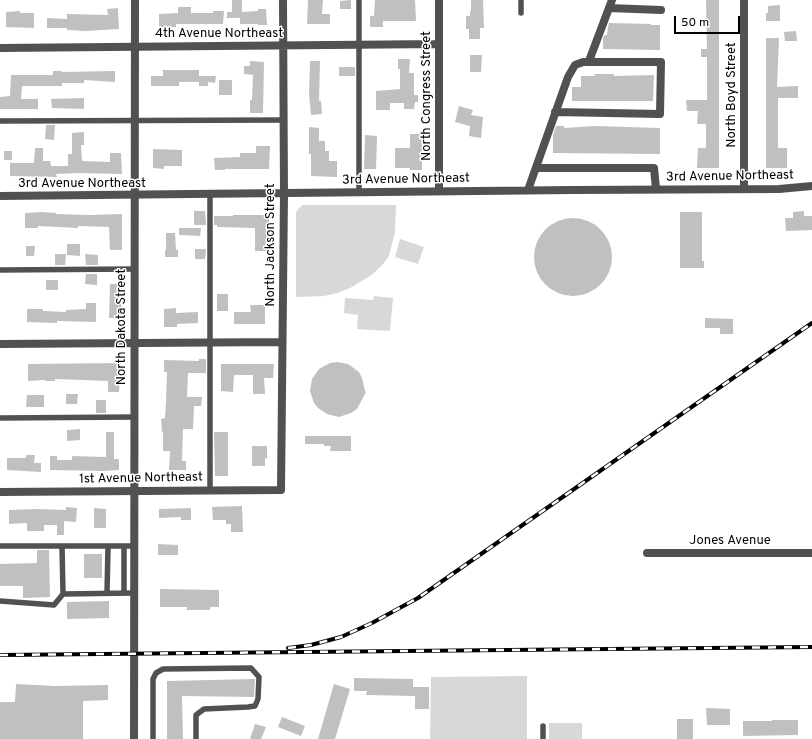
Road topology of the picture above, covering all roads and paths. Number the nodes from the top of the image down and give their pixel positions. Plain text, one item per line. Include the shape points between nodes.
1 (136, 0) edge
2 (283, 0) edge
3 (359, 0) edge
4 (439, 0) edge
5 (521, 0) edge
6 (744, 0) edge
7 (610, 4) edge
8 (661, 10) dead end
9 (521, 13) dead end
10 (438, 44) junction
11 (283, 45) junction
12 (359, 45) junction
13 (135, 46) junction
14 (0, 48) edge
15 (589, 61) junction
16 (555, 112) junction
17 (135, 120) junction
18 (284, 120) junction
19 (0, 121) edge
20 (536, 168) junction
21 (812, 186) edge
22 (656, 189) junction
23 (744, 189) junction
24 (528, 190) junction
25 (439, 191) junction
26 (359, 192) junction
27 (284, 193) junction
28 (210, 194) junction
29 (135, 195) junction
30 (0, 196) edge
31 (135, 269) junction
32 (0, 270) edge
33 (134, 342) junction
34 (209, 342) junction
35 (282, 342) junction
36 (0, 344) edge
37 (134, 417) junction
38 (0, 418) edge
39 (210, 490) junction
40 (281, 490) joint
41 (134, 491) junction
42 (0, 492) edge
43 (0, 546) edge
44 (62, 546) junction
45 (108, 546) junction
46 (124, 546) junction
47 (134, 546) junction
48 (647, 553) dead end
49 (812, 553) edge
50 (124, 558) junction
51 (134, 558) junction
52 (107, 593) junction
53 (124, 593) junction
54 (134, 593) junction
55 (63, 594) junction
56 (0, 601) edge
57 (543, 726) dead end
58 (134, 739) edge
59 (153, 739) edge
60 (196, 739) edge
61 (543, 739) edge

1 - 13 street, North Dakota Street
2 - 11 street, North Jackson Street
3 - 12 lane
4 - 10 street, North Congress Street
5 - 9 lane
6 - 23 street, North Boyd Street
7 - 8 street
7 - 15 street
10 - 12 street, 4th Avenue Northeast
10 - 25 street, North Congress Street
11 - 12 street, 4th Avenue Northeast
11 - 13 street, 4th Avenue Northeast
11 - 18 street, North Jackson Street
12 - 26 lane
13 - 14 street, 4th Avenue Northeast
13 - 17 street, North Dakota Street
15 - 16 street via 575,65
15 - 16 street via 661,62 660,114
16 - 20 street
17 - 18 lane
17 - 19 lane
17 - 29 street, North Dakota Street
18 - 27 street, North Jackson Street
20 - 22 street via 654,168
20 - 24 street
21 - 23 street, 3rd Avenue Northeast
22 - 23 street, 3rd Avenue Northeast
22 - 24 street, 3rd Avenue Northeast
24 - 25 street, 3rd Avenue Northeast
25 - 26 street, 3rd Avenue Northeast
26 - 27 street, 3rd Avenue Northeast
27 - 28 street, 3rd Avenue Northeast
27 - 35 street, North Jackson Street
28 - 29 street, 3rd Avenue Northeast
28 - 34 lane
29 - 30 street, 3rd Avenue Northeast
29 - 31 street, North Dakota Street
31 - 32 lane
31 - 33 street, North Dakota Street
33 - 34 street
33 - 36 street
33 - 37 street, North Dakota Street
34 - 35 street
34 - 39 lane
35 - 40 street, North Jackson Street
37 - 38 lane
37 - 41 street, North Dakota Street
39 - 40 street, 1st Avenue Northeast
39 - 41 street, 1st Avenue Northeast
41 - 42 street, 1st Avenue Northeast
41 - 47 street, North Dakota Street
43 - 44 lane
44 - 45 lane
44 - 55 lane
45 - 46 lane
45 - 52 lane
46 - 47 lane
46 - 50 lane
47 - 51 street, North Dakota Street
48 - 49 street, Jones Avenue
50 - 51 lane
50 - 53 lane
51 - 54 street, North Dakota Street
52 - 53 lane
52 - 55 lane
53 - 54 lane
54 - 58 street, North Dakota Street
55 - 56 lane via 54,604
57 - 61 lane
59 - 60 lane via 153,679 156,673 163,669 251,668 259,677 258,699 255,706 204,709 196,715

